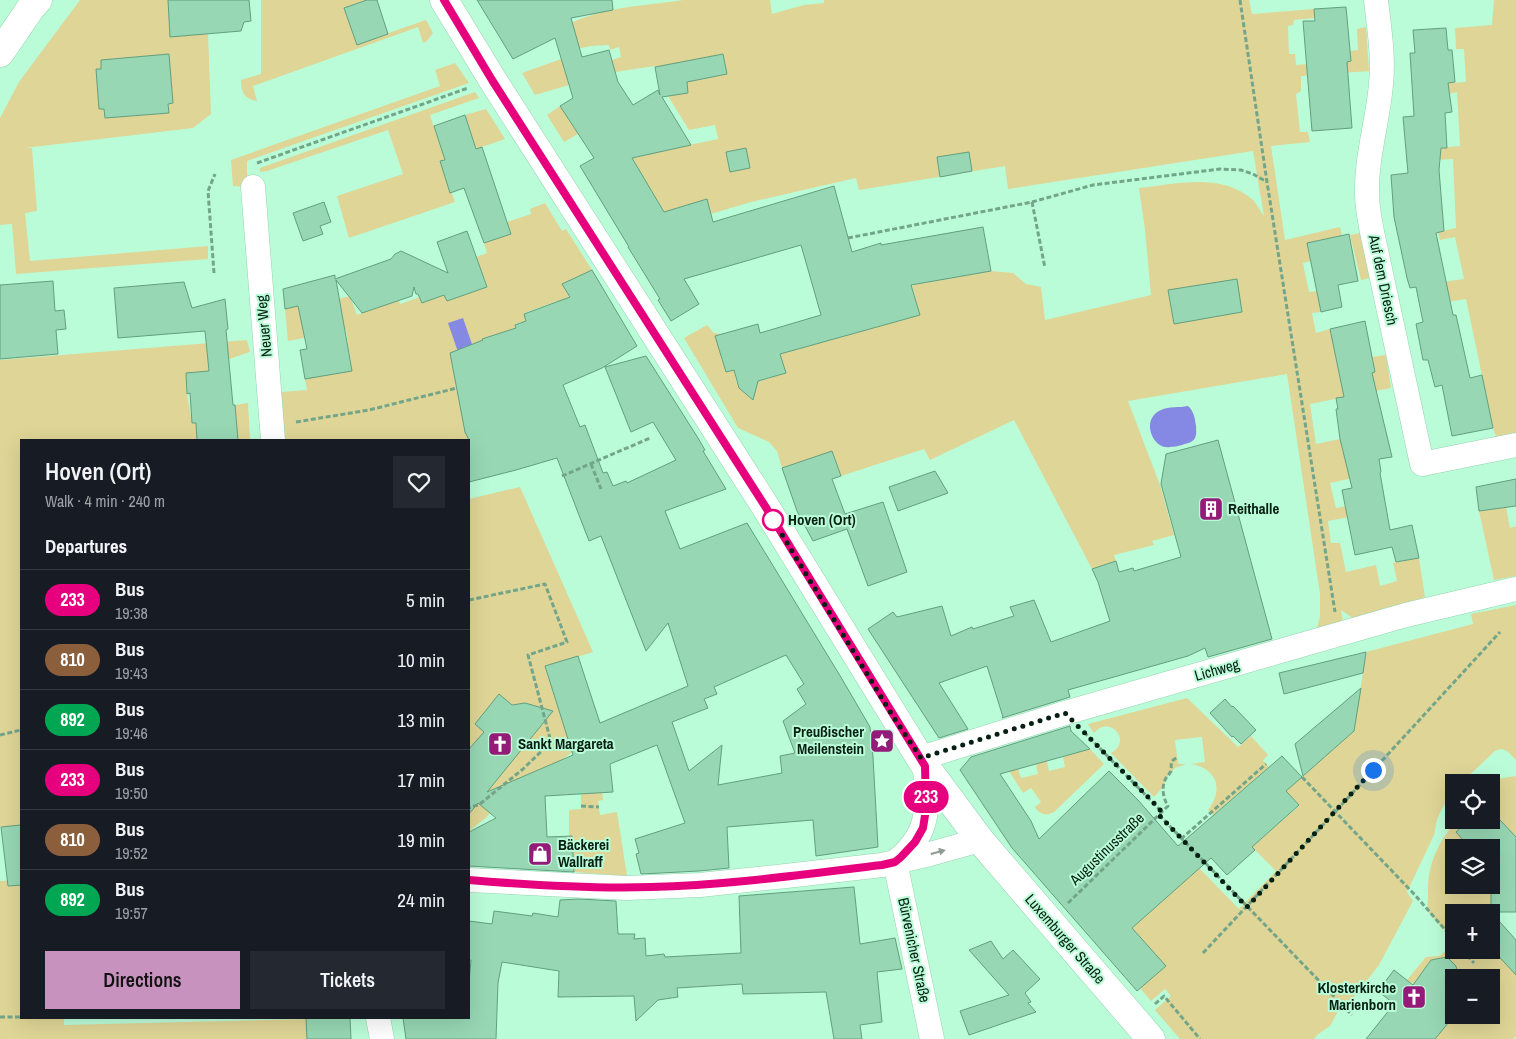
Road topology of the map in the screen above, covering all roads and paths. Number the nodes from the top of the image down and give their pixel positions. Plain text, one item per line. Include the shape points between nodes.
1 (38, 0) edge
2 (444, 0) edge
3 (1240, 0) edge
4 (1376, 0) edge
5 (0, 53) edge
6 (492, 80) junction
7 (215, 174) dead end
8 (253, 176) joint
9 (1267, 182) junction
10 (1032, 202) junction
11 (848, 238) dead end
12 (1045, 268) dead end
13 (214, 273) dead end
14 (457, 388) dead end
15 (292, 422) dead end
16 (650, 438) dead end
17 (273, 439) edge
18 (1516, 445) edge
19 (591, 464) junction
20 (562, 476) dead end
21 (601, 489) dead end
22 (1516, 589) edge
23 (470, 600) edge
24 (1500, 632) dead end
25 (1338, 635) junction
26 (1065, 713) junction
27 (20, 730) edge
28 (0, 735) edge
29 (1177, 758) dead end
30 (923, 762) junction
31 (1266, 764) dead end
32 (1302, 777) dead end
33 (581, 806) dead end
34 (599, 806) dead end
35 (470, 808) edge
36 (1336, 812) junction
37 (1160, 814) junction
38 (1181, 839) junction
39 (980, 840) junction
40 (895, 862) junction
41 (470, 880) edge
42 (1247, 907) junction
43 (1062, 908) dead end
44 (1445, 930) edge
45 (1203, 953) dead end
46 (1470, 959) edge
47 (1474, 963) dead end
48 (1155, 1004) dead end
49 (1352, 1015) dead end
50 (0, 1017) edge
51 (20, 1017) edge
52 (378, 1019) edge
53 (382, 1039) edge
54 (932, 1039) edge
55 (1151, 1039) edge
56 (1200, 1039) edge

1 - 5 street
2 - 6 street, Luxemburger Straße
3 - 9 path
4 - 18 street, Auf dem Driesch via 1382,83 1366,195 1422,464
6 - 8 path
6 - 30 street, Luxemburger Straße via 765,506
7 - 13 path via 208,191
8 - 17 street, Neuer Weg
9 - 10 path via 1241,170 1207,170 1093,184
9 - 25 path
10 - 11 path
10 - 12 path
14 - 15 path via 369,410
16 - 19 path
19 - 20 path
19 - 21 path
22 - 25 street, Lichweg
23 - 35 path via 545,584 567,642 528,655 551,742 480,804
24 - 36 path
25 - 26 street, Lichweg
26 - 30 street, Lichweg
26 - 37 path
27 - 28 path
29 - 37 path, Augustinusstraße via 1171,762 1171,772 1163,787 1168,806
30 - 39 street, Luxemburger Straße
30 - 40 street via 926,809 923,828 915,842
31 - 38 path
32 - 36 path
33 - 34 path
36 - 42 path
36 - 44 path
37 - 38 path
37 - 43 path, Augustinusstraße
38 - 42 path
40 -> 39 street
39 - 55 street, Luxemburger Straße
40 - 41 street via 786,876 657,887
40 - 54 street, Bürvenicher Straße
42 - 45 path
42 - 49 path
46 - 47 path
48 - 56 path via 1164,996
50 - 51 path
52 - 53 street

